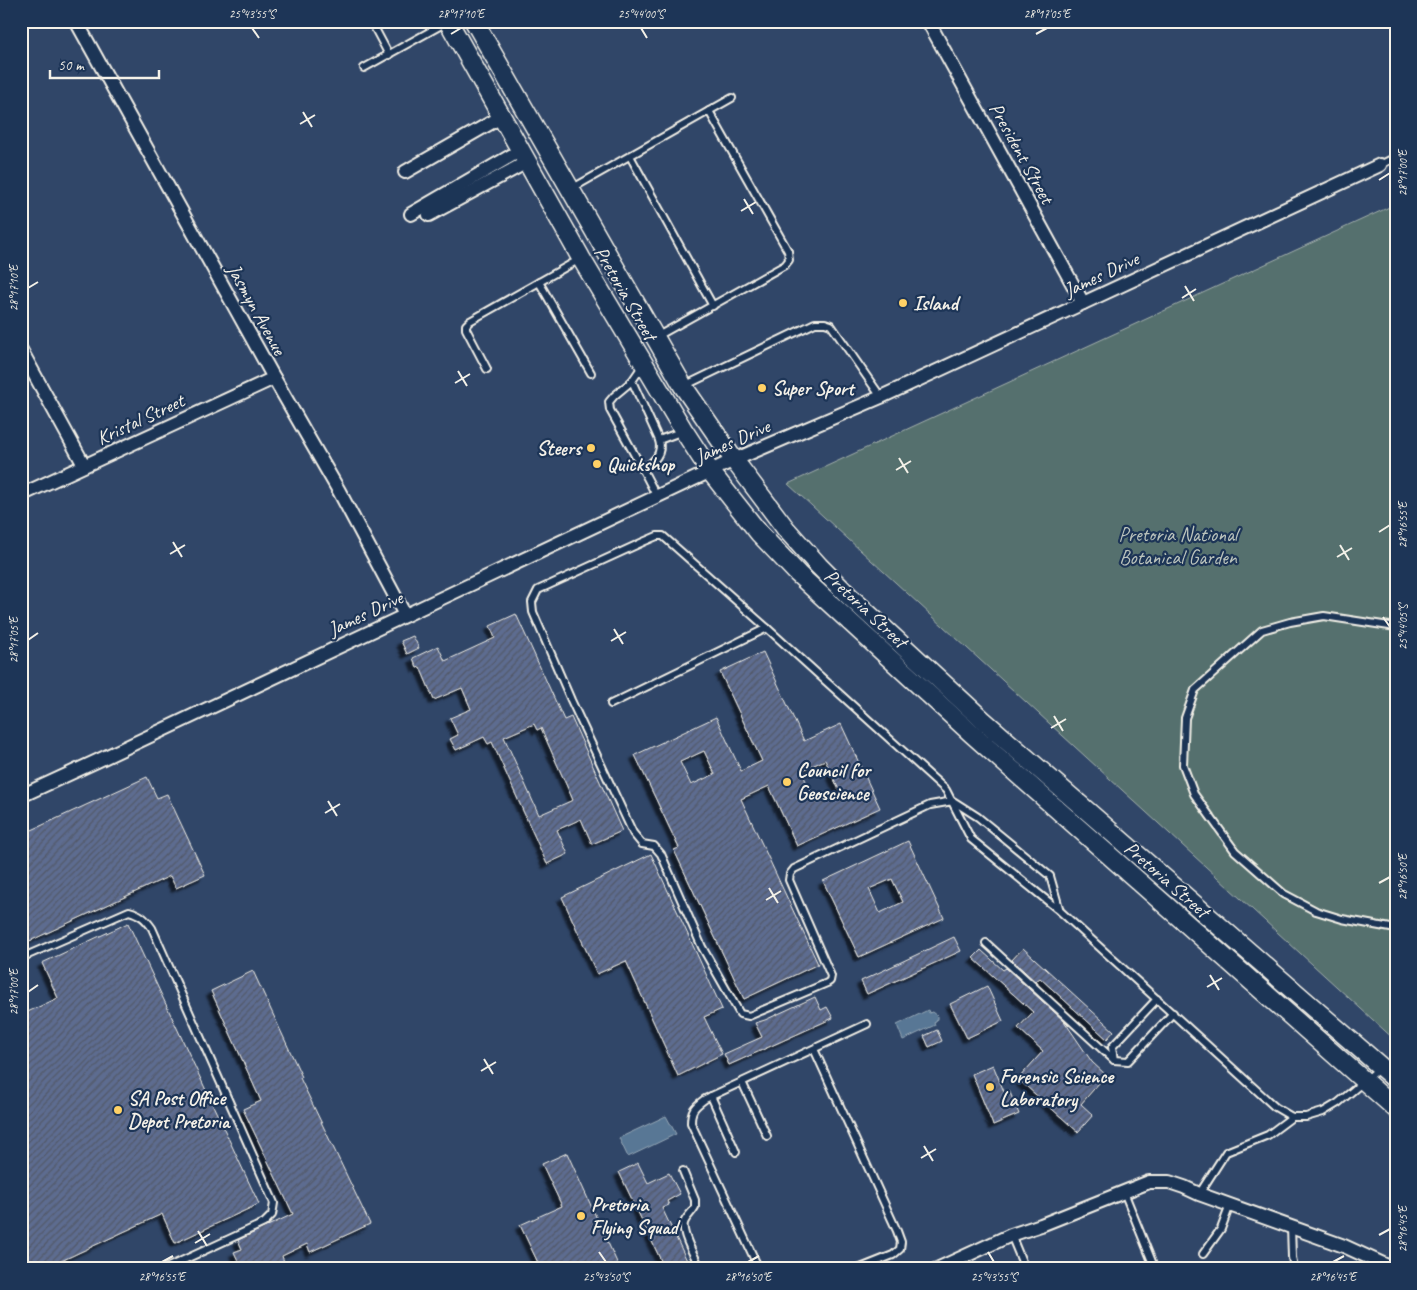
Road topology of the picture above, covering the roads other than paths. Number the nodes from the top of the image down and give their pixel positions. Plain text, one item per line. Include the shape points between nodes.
1 (76, 21) edge
2 (371, 21) edge
3 (474, 21) edge
4 (928, 21) edge
5 (448, 22) edge
6 (389, 54) junction
7 (364, 68) dead end
8 (732, 98) dead end
9 (710, 111) junction
10 (501, 117) junction
11 (524, 156) junction
12 (630, 156) junction
13 (1396, 157) edge
14 (1380, 165) joint
15 (405, 172) dead end
16 (570, 190) junction
17 (411, 214) dead end
18 (428, 215) dead end
19 (581, 258) junction
20 (539, 282) junction
21 (1083, 303) junction
22 (713, 306) junction
23 (655, 338) junction
24 (21, 350) edge
25 (644, 364) junction
26 (488, 369) dead end
27 (591, 373) dead end
28 (274, 378) junction
29 (632, 381) junction
30 (683, 386) junction
31 (881, 397) junction
32 (684, 431) junction
33 (659, 440) junction
34 (734, 460) junction
35 (84, 465) junction
36 (643, 470) junction
37 (710, 471) junction
38 (21, 495) edge
39 (657, 497) junction
40 (405, 615) junction
41 (1396, 627) edge
42 (767, 628) junction
43 (611, 704) dead end
44 (21, 796) edge
45 (953, 801) junction
46 (1060, 911) junction
47 (1396, 929) edge
48 (986, 943) dead end
49 (21, 958) edge
50 (1157, 999) junction
51 (1172, 1013) junction
52 (867, 1024) dead end
53 (814, 1048) junction
54 (1114, 1060) junction
55 (1381, 1066) junction
56 (1396, 1080) edge
57 (1364, 1081) junction
58 (742, 1082) junction
59 (711, 1096) junction
60 (1396, 1109) edge
61 (1292, 1117) junction
62 (767, 1136) dead end
63 (736, 1152) dead end
64 (683, 1171) dead end
65 (1124, 1192) junction
66 (1199, 1194) junction
67 (1230, 1205) junction
68 (1291, 1227) junction
69 (1011, 1235) junction
70 (1203, 1254) dead end
71 (164, 1269) edge
72 (701, 1269) edge
73 (759, 1269) edge
74 (858, 1269) edge
75 (937, 1269) edge
76 (1025, 1269) edge
77 (1155, 1269) edge
78 (1294, 1269) edge
79 (1394, 1269) edge

1 - 28 street, Jasmyn Avenue
2 - 6 lane
3 - 16 main road, Pretoria Street
4 - 21 street, President Street
5 - 6 lane
5 - 10 main road, Pretoria Street
6 - 7 lane
8 - 9 lane
9 - 12 lane
9 - 22 lane via 788,251 789,260
10 - 11 main road, Pretoria Street
10 - 15 street
11 - 17 street
11 - 18 street
11 - 19 main road, Pretoria Street
12 - 16 lane
12 - 22 lane
13 - 14 lane
14 - 21 street, James Drive
16 - 23 main road, Pretoria Street
19 - 20 lane
19 - 25 main road, Pretoria Street
20 - 26 lane via 466,325
20 - 27 lane
21 - 31 street, James Drive
22 - 23 lane
23 - 30 main road, Pretoria Street
24 - 35 street
25 - 29 lane
25 - 32 main road, Pretoria Street
28 - 35 street, Kristal Street
28 - 40 street, Jasmyn Avenue via 340,491
29 - 33 lane
29 - 36 lane via 609,402 610,410
30 - 31 lane via 815,323 825,322 831,325
30 - 34 main road, Pretoria Street
31 - 34 street, James Drive
32 - 33 lane
32 - 37 main road, Pretoria Street
33 - 36 lane via 660,452
34 - 37 street, James Drive
34 - 55 main road, Pretoria Street via 786,529 849,596 984,721
35 - 38 street, Kristal Street
36 - 39 lane
37 - 39 street, James Drive
37 - 57 main road, Pretoria Street via 759,533 798,574 972,734
39 - 40 street, James Drive
40 - 44 street, James Drive
41 - 47 lane via 1324,616 1262,630 1196,690 1185,718 1183,765 1194,794 1235,851 1284,894 1316,911
42 - 43 lane
42 - 45 lane via 946,790
42 - 45 lane via 663,536 538,590 532,602 533,612 570,700 633,833 642,844 654,846 661,854 702,947 740,1014 748,1016 830,981 831,976 789,880 794,869 930,805
45 - 46 lane via 970,839
45 - 46 lane via 978,817 1050,876
46 - 50 lane
48 - 54 lane
49 - 71 lane via 129,911 145,918 152,928 274,1202 272,1214 264,1223
50 - 51 lane
50 - 54 lane via 1112,1047
51 - 54 lane via 1128,1061
51 - 61 lane via 1275,1107
52 - 53 lane
53 - 58 lane
53 - 74 lane via 901,1242 900,1249 893,1254
55 - 56 main road, Pretoria Street
55 - 57 lane
57 - 60 main road, Pretoria Street
57 - 61 lane via 1322,1112
58 - 59 lane
58 - 62 lane
59 - 63 lane
59 - 73 lane via 695,1106 691,1123
61 - 66 lane via 1268,1135 1226,1152
64 - 72 lane via 695,1207 683,1227
65 - 66 street via 1150,1182 1169,1182
65 - 69 street
65 - 77 lane
66 - 67 street
67 - 68 street
67 - 70 lane via 1221,1229
68 - 78 lane
68 - 79 street
69 - 75 street
69 - 76 lane

